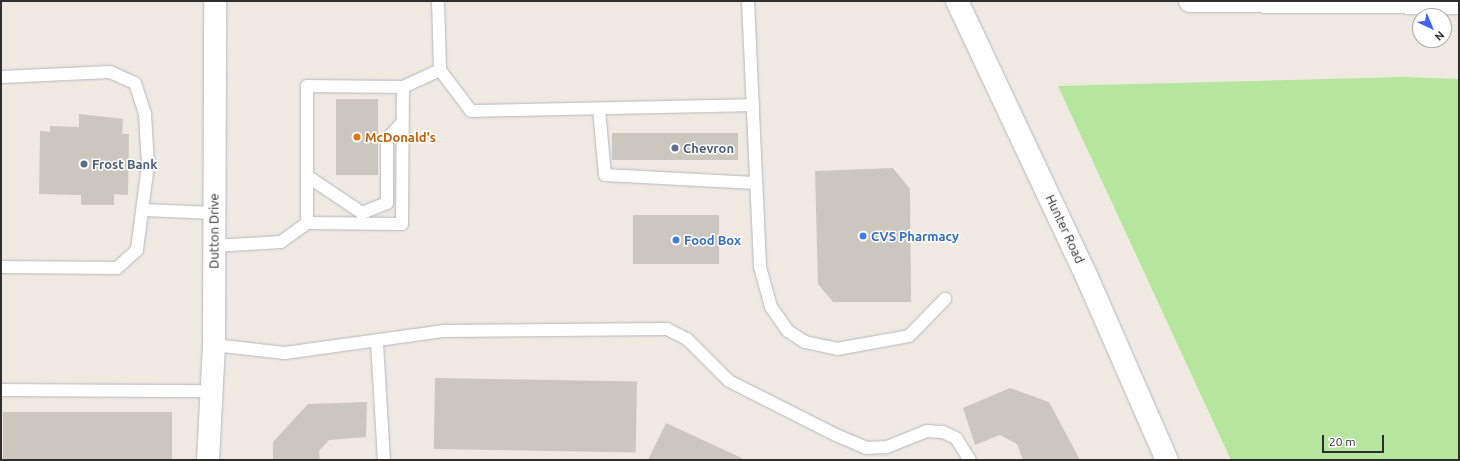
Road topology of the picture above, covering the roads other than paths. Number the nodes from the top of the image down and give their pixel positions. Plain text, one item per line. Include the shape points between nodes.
1 (215, 1) edge
2 (438, 1) edge
3 (748, 1) edge
4 (957, 1) edge
5 (1190, 1) edge
6 (1459, 3) edge
7 (440, 70) junction
8 (1, 77) edge
9 (402, 87) junction
10 (753, 105) junction
11 (599, 109) junction
12 (402, 123) junction
13 (307, 176) junction
14 (755, 183) junction
15 (144, 210) junction
16 (214, 213) junction
17 (307, 223) junction
18 (214, 246) junction
19 (1, 267) edge
20 (945, 298) dead end
21 (377, 343) junction
22 (214, 345) junction
23 (1, 390) edge
24 (210, 391) junction
25 (208, 460) edge
26 (384, 460) edge
27 (970, 460) edge
28 (1167, 460) edge

1 - 16 main road, Dutton Drive
2 - 7 lane
3 - 10 lane
4 - 28 main road, Hunter Road via 1083,268
5 - 6 main road
7 - 9 lane
7 - 11 lane via 471,112
8 - 15 lane via 110,72 135,83 145,114 148,165
9 - 12 lane
9 - 13 lane via 307,86
10 - 11 lane
10 - 14 lane
11 - 14 lane via 605,175
12 - 13 lane via 388,139 387,203 362,213
12 - 17 lane via 402,224
13 - 17 lane
14 - 20 lane via 760,267 771,306 788,331 805,342 837,349 909,336
15 - 16 lane
15 - 19 lane via 137,250 117,268
16 - 18 main road, Dutton Drive
17 - 18 lane via 281,242
18 - 22 main road, Dutton Drive
21 - 22 lane via 284,353
21 - 26 lane
21 - 27 lane via 444,331 667,329 687,339 729,381 866,448 887,447 927,431 943,432 956,438
22 - 24 main road, Dutton Drive
23 - 24 lane
24 - 25 main road, Dutton Drive

